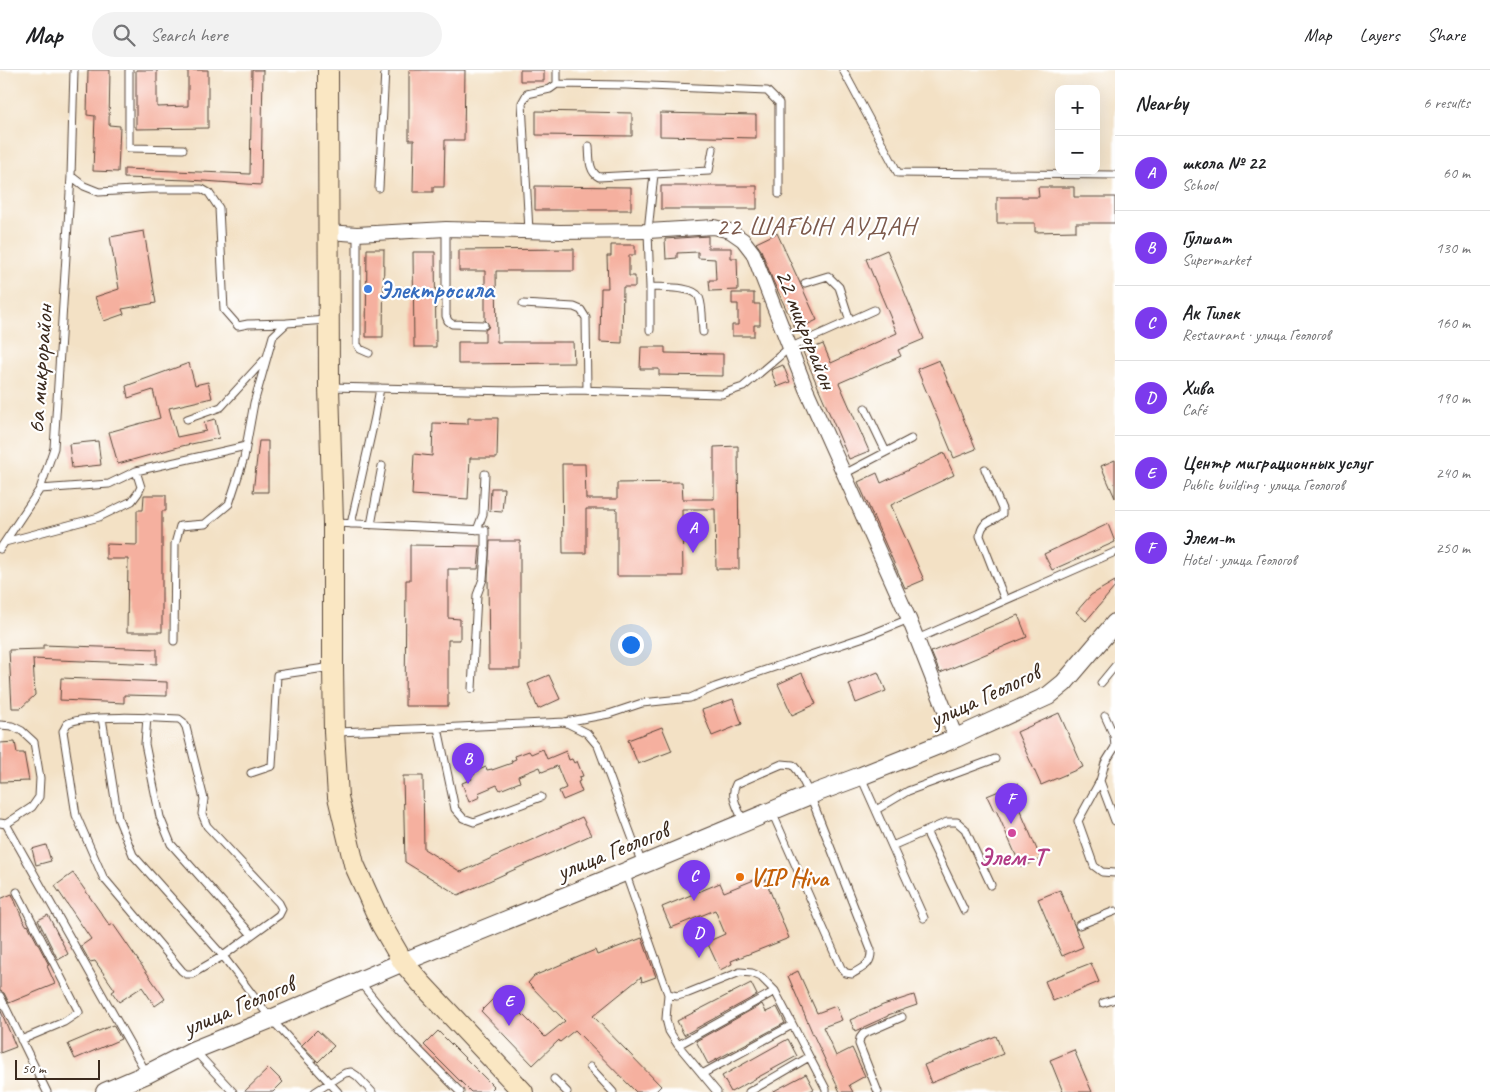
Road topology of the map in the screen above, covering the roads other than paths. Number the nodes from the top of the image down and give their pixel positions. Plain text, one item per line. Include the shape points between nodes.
1 (74, 70) edge
2 (129, 70) edge
3 (328, 70) edge
4 (385, 70) edge
5 (557, 70) edge
6 (843, 70) edge
7 (557, 84) junction
8 (589, 146) dead end
9 (183, 149) dead end
10 (713, 149) dead end
11 (654, 174) junction
12 (71, 176) junction
13 (1115, 176) edge
14 (379, 188) dead end
15 (780, 194) dead end
16 (446, 229) junction
17 (529, 231) junction
18 (648, 231) junction
19 (328, 232) junction
20 (357, 234) junction
21 (805, 283) dead end
22 (650, 287) junction
23 (524, 304) dead end
24 (874, 310) dead end
25 (329, 320) junction
26 (850, 321) junction
27 (287, 323) junction
28 (484, 325) dead end
29 (650, 330) dead end
30 (703, 332) dead end
31 (789, 348) junction
32 (369, 354) dead end
33 (267, 357) junction
34 (329, 388) junction
35 (380, 388) junction
36 (587, 390) junction
37 (865, 408) dead end
38 (187, 419) dead end
39 (912, 439) dead end
40 (246, 446) junction
41 (886, 452) junction
42 (382, 466) dead end
43 (984, 469) dead end
44 (136, 472) junction
45 (486, 474) dead end
46 (843, 474) junction
47 (40, 489) junction
48 (342, 524) junction
49 (371, 525) junction
50 (477, 530) junction
51 (5, 542) junction
52 (0, 549) edge
53 (1115, 552) edge
54 (1005, 600) junction
55 (908, 619) junction
56 (1115, 623) edge
57 (917, 639) junction
58 (174, 641) dead end
59 (1115, 666) edge
60 (332, 667) junction
61 (1101, 683) dead end
62 (472, 689) dead end
63 (1104, 716) dead end
64 (147, 717) junction
65 (102, 718) junction
66 (565, 722) junction
67 (0, 725) edge
68 (438, 728) junction
69 (334, 732) junction
70 (956, 738) junction
71 (995, 759) dead end
72 (251, 773) dead end
73 (861, 776) junction
74 (1100, 781) junction
75 (810, 795) junction
76 (542, 797) dead end
77 (876, 810) junction
78 (772, 812) junction
79 (1115, 821) edge
80 (3, 823) edge
81 (744, 823) junction
82 (926, 831) junction
83 (892, 846) junction
84 (642, 864) junction
85 (625, 872) junction
86 (1115, 873) edge
87 (991, 885) dead end
88 (18, 892) dead end
89 (964, 910) dead end
90 (1115, 911) edge
91 (924, 918) dead end
92 (1079, 925) dead end
93 (251, 934) junction
94 (223, 956) junction
95 (403, 962) junction
96 (359, 981) junction
97 (775, 991) junction
98 (668, 994) junction
99 (0, 996) edge
100 (1115, 999) edge
101 (1103, 1003) dead end
102 (902, 1017) dead end
103 (271, 1019) junction
104 (792, 1025) junction
105 (21, 1040) junction
106 (678, 1045) junction
107 (194, 1050) junction
108 (809, 1057) junction
109 (590, 1067) dead end
110 (148, 1074) junction
111 (702, 1074) junction
112 (554, 1079) dead end
113 (329, 1082) junction
114 (47, 1092) edge
115 (105, 1092) edge
116 (233, 1092) edge
117 (314, 1092) edge
118 (338, 1092) edge
119 (372, 1092) edge
120 (460, 1092) edge
121 (523, 1092) edge
122 (567, 1092) edge
123 (613, 1092) edge
124 (717, 1092) edge
125 (749, 1092) edge
126 (826, 1092) edge
127 (878, 1092) edge

1 - 12 lane, 6а микрорайон
2 - 9 lane via 129,148
3 - 19 main road
4 - 14 lane
5 - 7 lane
6 - 13 lane via 898,173
7 - 15 lane via 767,91 779,103
7 - 17 lane via 550,89 527,94 522,103
8 - 11 lane via 594,174
10 - 11 lane via 709,171
11 - 18 lane
12 - 27 lane via 99,192 202,189 209,193 219,208 224,310 238,326
12 - 47 lane, 6а микрорайон via 54,448
16 - 17 street, 22 микрорайон
16 - 20 street, 22 микрорайон
16 - 28 lane via 446,316 452,324
17 - 18 street, 22 микрорайон
18 - 22 lane
18 - 31 street, 22 микрорайон via 714,227 730,231 743,240 753,254
19 - 20 street, 22 микрорайон
19 - 25 main road
20 - 32 lane via 357,344
21 - 26 lane via 828,276 839,287
22 - 29 lane
22 - 30 lane via 696,292 700,298
23 - 36 lane via 581,310 586,318
24 - 26 lane
25 - 27 lane
25 - 34 main road
26 - 31 lane
27 - 33 lane via 273,336
31 - 36 lane via 743,387 722,394
31 - 46 street, 22 микрорайон
33 - 38 lane via 221,407
33 - 40 lane
34 - 35 lane
34 - 48 main road
35 - 36 lane
35 - 48 lane via 375,417
37 - 41 lane
39 - 41 lane
40 - 44 lane
40 - 58 lane via 229,504 205,524 180,526 175,544
41 - 46 lane
42 - 49 lane
43 - 54 lane via 1002,514 981,527 980,536
44 - 47 lane via 109,484
44 - 51 lane via 141,486 132,501 99,517
45 - 50 lane via 483,514
46 - 55 street, 22 микрорайон
47 - 51 lane, 6а микрорайон
48 - 49 lane
48 - 60 main road
49 - 50 lane
50 - 62 lane via 485,530 485,554 478,595
51 - 52 lane, 6а микрорайон
53 - 54 lane
54 - 57 lane
55 - 57 street, 22 микрорайон
55 - 66 lane via 690,698 642,704
56 - 70 street, улица Геологов via 1070,677 1048,696
57 - 70 street, 22 микрорайон
59 - 61 lane
60 - 69 main road
60 - 72 lane via 277,675 272,766
63 - 74 lane via 1114,736 1114,747
64 - 65 lane
64 - 93 lane via 145,744 160,816 170,844
64 - 93 lane via 183,722 202,789 202,814 207,826 282,909 279,915
65 - 94 lane via 118,818 133,855
65 - 94 lane via 73,721 66,724 64,731 76,815 103,877 186,974 192,974
66 - 68 lane
66 - 84 lane via 587,733 598,746
67 - 80 lane via 12,726 34,742 40,778 39,797 32,807
68 - 69 lane
68 - 76 lane via 455,809 462,818 474,822
69 - 95 main road via 338,797 354,864 381,924
70 - 73 street, улица Геологов
71 - 77 lane via 908,791
73 - 75 street, улица Геологов
73 - 77 lane
74 - 79 lane
74 - 86 lane via 1078,822 1094,866 1102,872
75 - 78 street, улица Геологов
75 - 78 lane via 871,950 872,958 868,964 852,974 841,968
75 - 81 lane via 798,771 792,765 782,764 736,784 734,798
77 - 83 lane
78 - 81 street, улица Геологов
80 - 110 lane
81 - 84 street, улица Геологов
82 - 83 lane
82 - 87 lane via 947,822 957,822 965,830
82 - 89 lane
83 - 91 lane
84 - 85 street, улица Геологов
85 - 95 street, улица Геологов
85 - 98 lane
88 - 105 lane via 79,1012
90 - 92 lane
93 - 94 lane
94 - 103 lane
95 - 96 street, улица Геологов
95 - 121 main road
96 - 103 street, улица Геологов
96 - 120 lane via 399,1030
97 - 98 lane via 761,977 740,972 688,993
97 - 104 lane
97 - 106 lane
98 - 106 lane via 666,1019
99 - 105 lane
100 - 101 lane
102 - 127 lane via 860,1038 859,1044
103 - 107 street, улица Геологов
103 - 113 lane
104 - 108 lane
104 - 111 lane
105 - 114 lane
106 - 111 lane
107 - 110 street, улица Геологов
107 - 116 lane
108 - 125 lane
108 - 126 lane
109 - 123 lane
110 - 115 street, улица Геологов
111 - 124 lane
112 - 122 lane
113 - 117 lane
113 - 118 lane
113 - 119 lane via 351,1072

